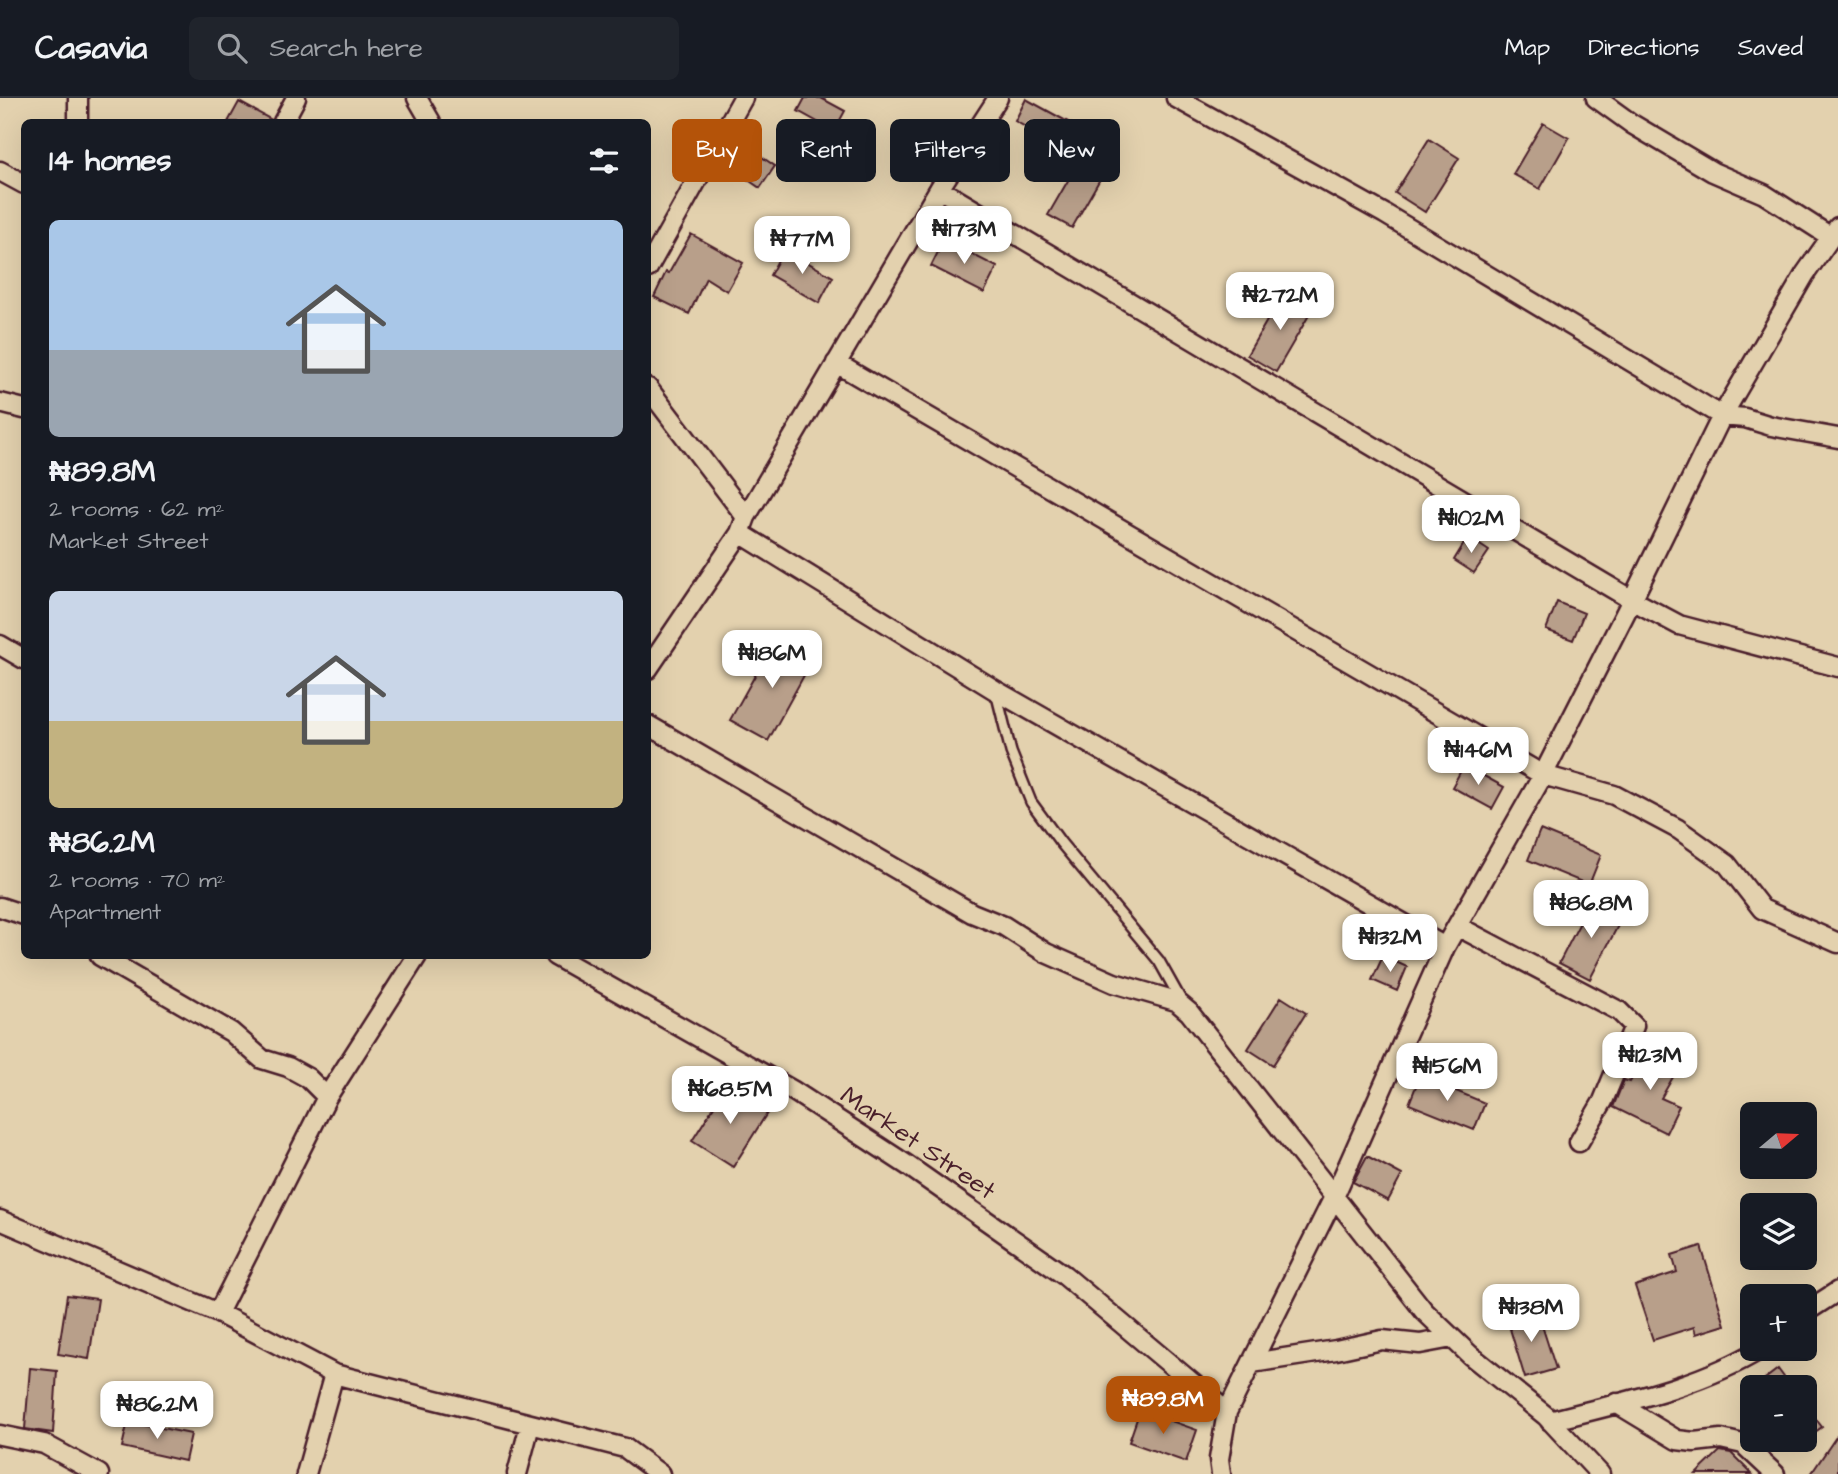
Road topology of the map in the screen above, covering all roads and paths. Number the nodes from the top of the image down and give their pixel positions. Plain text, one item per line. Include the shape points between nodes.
1 (78, 98) edge
2 (296, 98) edge
3 (417, 98) edge
4 (743, 98) edge
5 (998, 98) edge
6 (1176, 98) edge
7 (1596, 98) edge
8 (78, 119) edge
9 (285, 119) edge
10 (429, 119) edge
11 (0, 171) edge
12 (21, 182) edge
13 (939, 189) junction
14 (1834, 232) edge
15 (651, 263) edge
16 (836, 363) junction
17 (651, 392) edge
18 (0, 403) edge
19 (21, 408) edge
20 (1721, 416) junction
21 (1838, 438) edge
22 (743, 525) junction
23 (1632, 600) junction
24 (0, 645) edge
25 (21, 657) edge
26 (651, 664) edge
27 (1838, 667) edge
28 (995, 690) junction
29 (651, 727) edge
30 (1543, 775) junction
31 (0, 907) edge
32 (21, 914) edge
33 (1457, 926) junction
34 (1838, 943) edge
35 (1445, 947) junction
36 (105, 959) edge
37 (415, 959) edge
38 (560, 959) edge
39 (1189, 1012) junction
40 (327, 1097) junction
41 (1579, 1142) dead end
42 (1334, 1197) junction
43 (0, 1220) edge
44 (1838, 1291) edge
45 (1817, 1305) edge
46 (218, 1313) junction
47 (1452, 1338) junction
48 (1741, 1361) edge
49 (1252, 1363) junction
50 (334, 1374) junction
51 (1616, 1403) junction
52 (1227, 1412) junction
53 (1550, 1421) junction
54 (530, 1425) junction
55 (0, 1434) edge
56 (99, 1474) edge
57 (306, 1474) edge
58 (517, 1474) edge
59 (660, 1474) edge
60 (1221, 1474) edge
61 (1600, 1474) edge
62 (1774, 1474) edge

1 - 8 street
2 - 9 street
3 - 10 street
4 - 15 street
5 - 13 street
6 - 20 street via 1385,214
7 - 14 street via 1713,172
11 - 12 street
13 - 16 street
13 - 23 street
14 - 20 street
16 - 22 street
16 - 30 street
17 - 22 street
18 - 19 street
20 - 21 street
20 - 23 street
22 - 26 street
22 - 28 street
23 - 27 street via 1679,625
23 - 30 street
24 - 25 street
28 - 35 street
28 - 39 lane via 1011,752 1031,802 1159,961
29 - 39 street via 1046,953 1114,983 1176,1001
30 - 33 street
30 - 34 street via 1614,795 1678,829 1727,864 1762,909
31 - 32 street
33 - 35 street
33 - 41 street via 1609,1005 1634,1026 1604,1101
35 - 42 street
36 - 40 street via 232,1032 262,1059 308,1078
37 - 40 street
38 - 52 street, Market Street via 792,1090 907,1165 1064,1275
39 - 42 street
40 - 46 street
42 - 47 street via 1424,1311
42 - 49 street
43 - 46 street
44 - 45 street
46 - 50 street
47 - 49 street via 1420,1344 1382,1340
47 - 53 street
48 - 51 street via 1696,1381
49 - 52 street
50 - 54 street
50 - 57 street
51 - 53 street
51 - 62 street via 1677,1440 1721,1439 1743,1444
52 - 60 street
53 - 61 street
54 - 58 street
54 - 59 street via 625,1448
55 - 56 street via 44,1444

